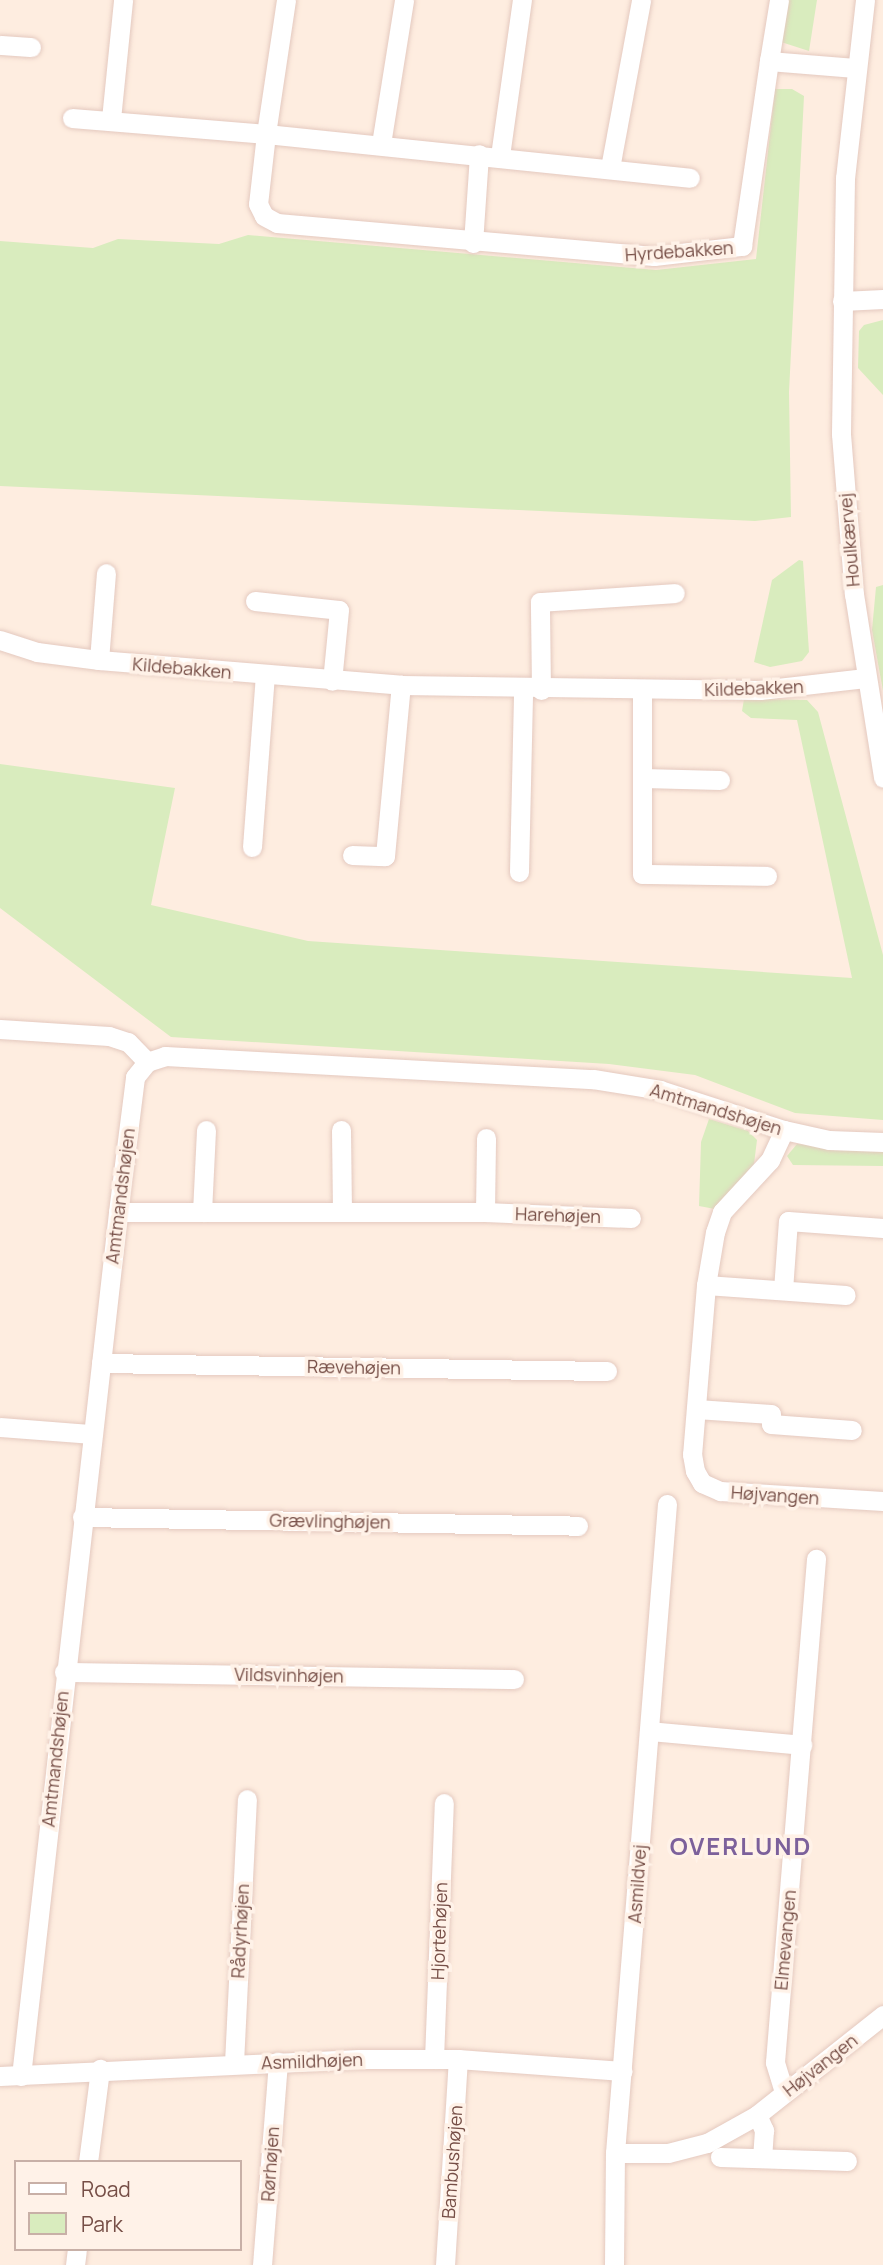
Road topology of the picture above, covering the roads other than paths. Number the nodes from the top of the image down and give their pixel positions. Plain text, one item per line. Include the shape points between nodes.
1 (123, 0) edge
2 (286, 0) edge
3 (404, 0) edge
4 (522, 0) edge
5 (640, 0) edge
6 (779, 0) edge
7 (865, 0) edge
8 (0, 45) edge
9 (31, 47) dead end
10 (769, 61) junction
11 (855, 68) junction
12 (72, 118) dead end
13 (111, 119) junction
14 (266, 134) junction
15 (382, 144) junction
16 (479, 154) junction
17 (500, 156) junction
18 (610, 168) junction
19 (690, 177) dead end
20 (473, 243) junction
21 (883, 299) edge
22 (842, 301) junction
23 (106, 573) dead end
24 (675, 593) dead end
25 (254, 601) dead end
26 (0, 640) edge
27 (99, 660) junction
28 (265, 676) junction
29 (865, 678) junction
30 (332, 681) junction
31 (401, 685) junction
32 (532, 690) junction
33 (642, 690) junction
34 (643, 778) junction
35 (883, 778) edge
36 (720, 780) dead end
37 (252, 847) dead end
38 (352, 855) dead end
39 (519, 872) dead end
40 (767, 876) dead end
41 (0, 1029) edge
42 (147, 1062) junction
43 (205, 1130) dead end
44 (341, 1130) dead end
45 (784, 1130) junction
46 (486, 1138) dead end
47 (883, 1142) edge
48 (118, 1212) junction
49 (202, 1212) junction
50 (342, 1212) junction
51 (485, 1212) junction
52 (631, 1218) dead end
53 (883, 1228) edge
54 (706, 1285) junction
55 (783, 1290) junction
56 (846, 1295) dead end
57 (101, 1363) junction
58 (607, 1371) dead end
59 (696, 1409) junction
60 (0, 1427) edge
61 (852, 1430) dead end
62 (90, 1434) junction
63 (883, 1502) edge
64 (667, 1504) dead end
65 (82, 1517) junction
66 (578, 1526) dead end
67 (816, 1559) dead end
68 (64, 1672) junction
69 (514, 1679) dead end
70 (649, 1731) junction
71 (802, 1745) junction
72 (247, 1799) dead end
73 (444, 1803) dead end
74 (883, 2015) edge
75 (434, 2059) junction
76 (458, 2059) junction
77 (278, 2062) junction
78 (234, 2063) junction
79 (100, 2069) junction
80 (623, 2071) junction
81 (0, 2076) edge
82 (21, 2076) junction
83 (784, 2092) junction
84 (757, 2115) junction
85 (615, 2153) junction
86 (720, 2157) dead end
87 (762, 2158) junction
88 (88, 2160) edge
89 (847, 2161) dead end
90 (262, 2265) edge
91 (445, 2265) edge
92 (614, 2265) edge

1 - 13 street
2 - 14 street, Hyrdebakken
3 - 15 street
4 - 17 street
5 - 18 street
6 - 10 street, Hyrdebakken
7 - 11 street, Houlkærvej
8 - 9 street
10 - 11 street
10 - 20 street, Hyrdebakken via 742,246 643,256
11 - 22 street, Houlkærvej via 845,178
12 - 13 street
13 - 14 street
14 - 15 street
14 - 20 street, Hyrdebakken via 258,204 264,216 277,223
15 - 16 street
16 - 17 street
16 - 20 street
17 - 18 street
18 - 19 street
21 - 22 street
22 - 29 street, Houlkærvej via 841,433
23 - 27 street
24 - 32 street via 540,602
25 - 30 street via 339,610
26 - 27 street, Kildebakken via 37,652
27 - 28 street, Kildebakken
28 - 30 street, Kildebakken
28 - 37 street
29 - 33 street, Kildebakken via 760,690
29 - 35 street, Houlkærvej
30 - 31 street, Kildebakken
31 - 32 street, Kildebakken
31 - 38 street via 384,856
32 - 33 street, Kildebakken
32 - 39 street
33 - 34 street
34 - 36 street
34 - 40 street via 642,874
41 - 42 street via 109,1036 128,1042
42 - 45 street, Amtmandshøjen via 165,1056 593,1079 660,1090
42 - 48 street, Amtmandshøjen via 135,1077
43 - 49 street
44 - 50 street
45 - 47 street, Amtmandshøjen via 829,1140
45 - 54 street, Højvangen via 770,1160 722,1212
46 - 51 street
48 - 49 street, Harehøjen
48 - 57 street, Amtmandshøjen
49 - 50 street, Harehøjen
50 - 51 street, Harehøjen
51 - 52 street, Harehøjen
53 - 55 street via 788,1221
54 - 55 street
54 - 59 street, Højvangen
55 - 56 street
57 - 58 street, Rævehøjen
57 - 62 street, Amtmandshøjen
59 - 61 street via 771,1415 771,1424
59 - 63 street, Højvangen via 692,1454 702,1483 720,1491
60 - 62 street
62 - 65 street, Amtmandshøjen
64 - 70 street, Asmildvej
65 - 66 street, Grævlinghøjen
65 - 68 street, Amtmandshøjen
67 - 71 street, Elmevangen
68 - 69 street, Vildsvinhøjen
68 - 82 street, Amtmandshøjen
70 - 71 street
70 - 80 street, Asmildvej
71 - 83 street, Elmevangen via 775,2063
72 - 78 street, Rådyrhøjen
73 - 75 street, Hjortehøjen
74 - 83 street, Højvangen
75 - 76 street, Asmildhøjen
75 - 77 street, Asmildhøjen
76 - 80 street, Asmildhøjen
76 - 91 street, Bambushøjen
77 - 78 street, Asmildhøjen
77 - 90 street, Rørhøjen
78 - 79 street, Asmildhøjen
79 - 82 street, Asmildhøjen
79 - 88 street
80 - 85 street, Asmildvej
81 - 82 street, Asmildhøjen
83 - 84 street, Højvangen
84 - 85 street, Højvangen via 707,2143 668,2153
84 - 87 street via 764,2130
85 - 92 street, Asmildvej
86 - 87 street
87 - 89 street

